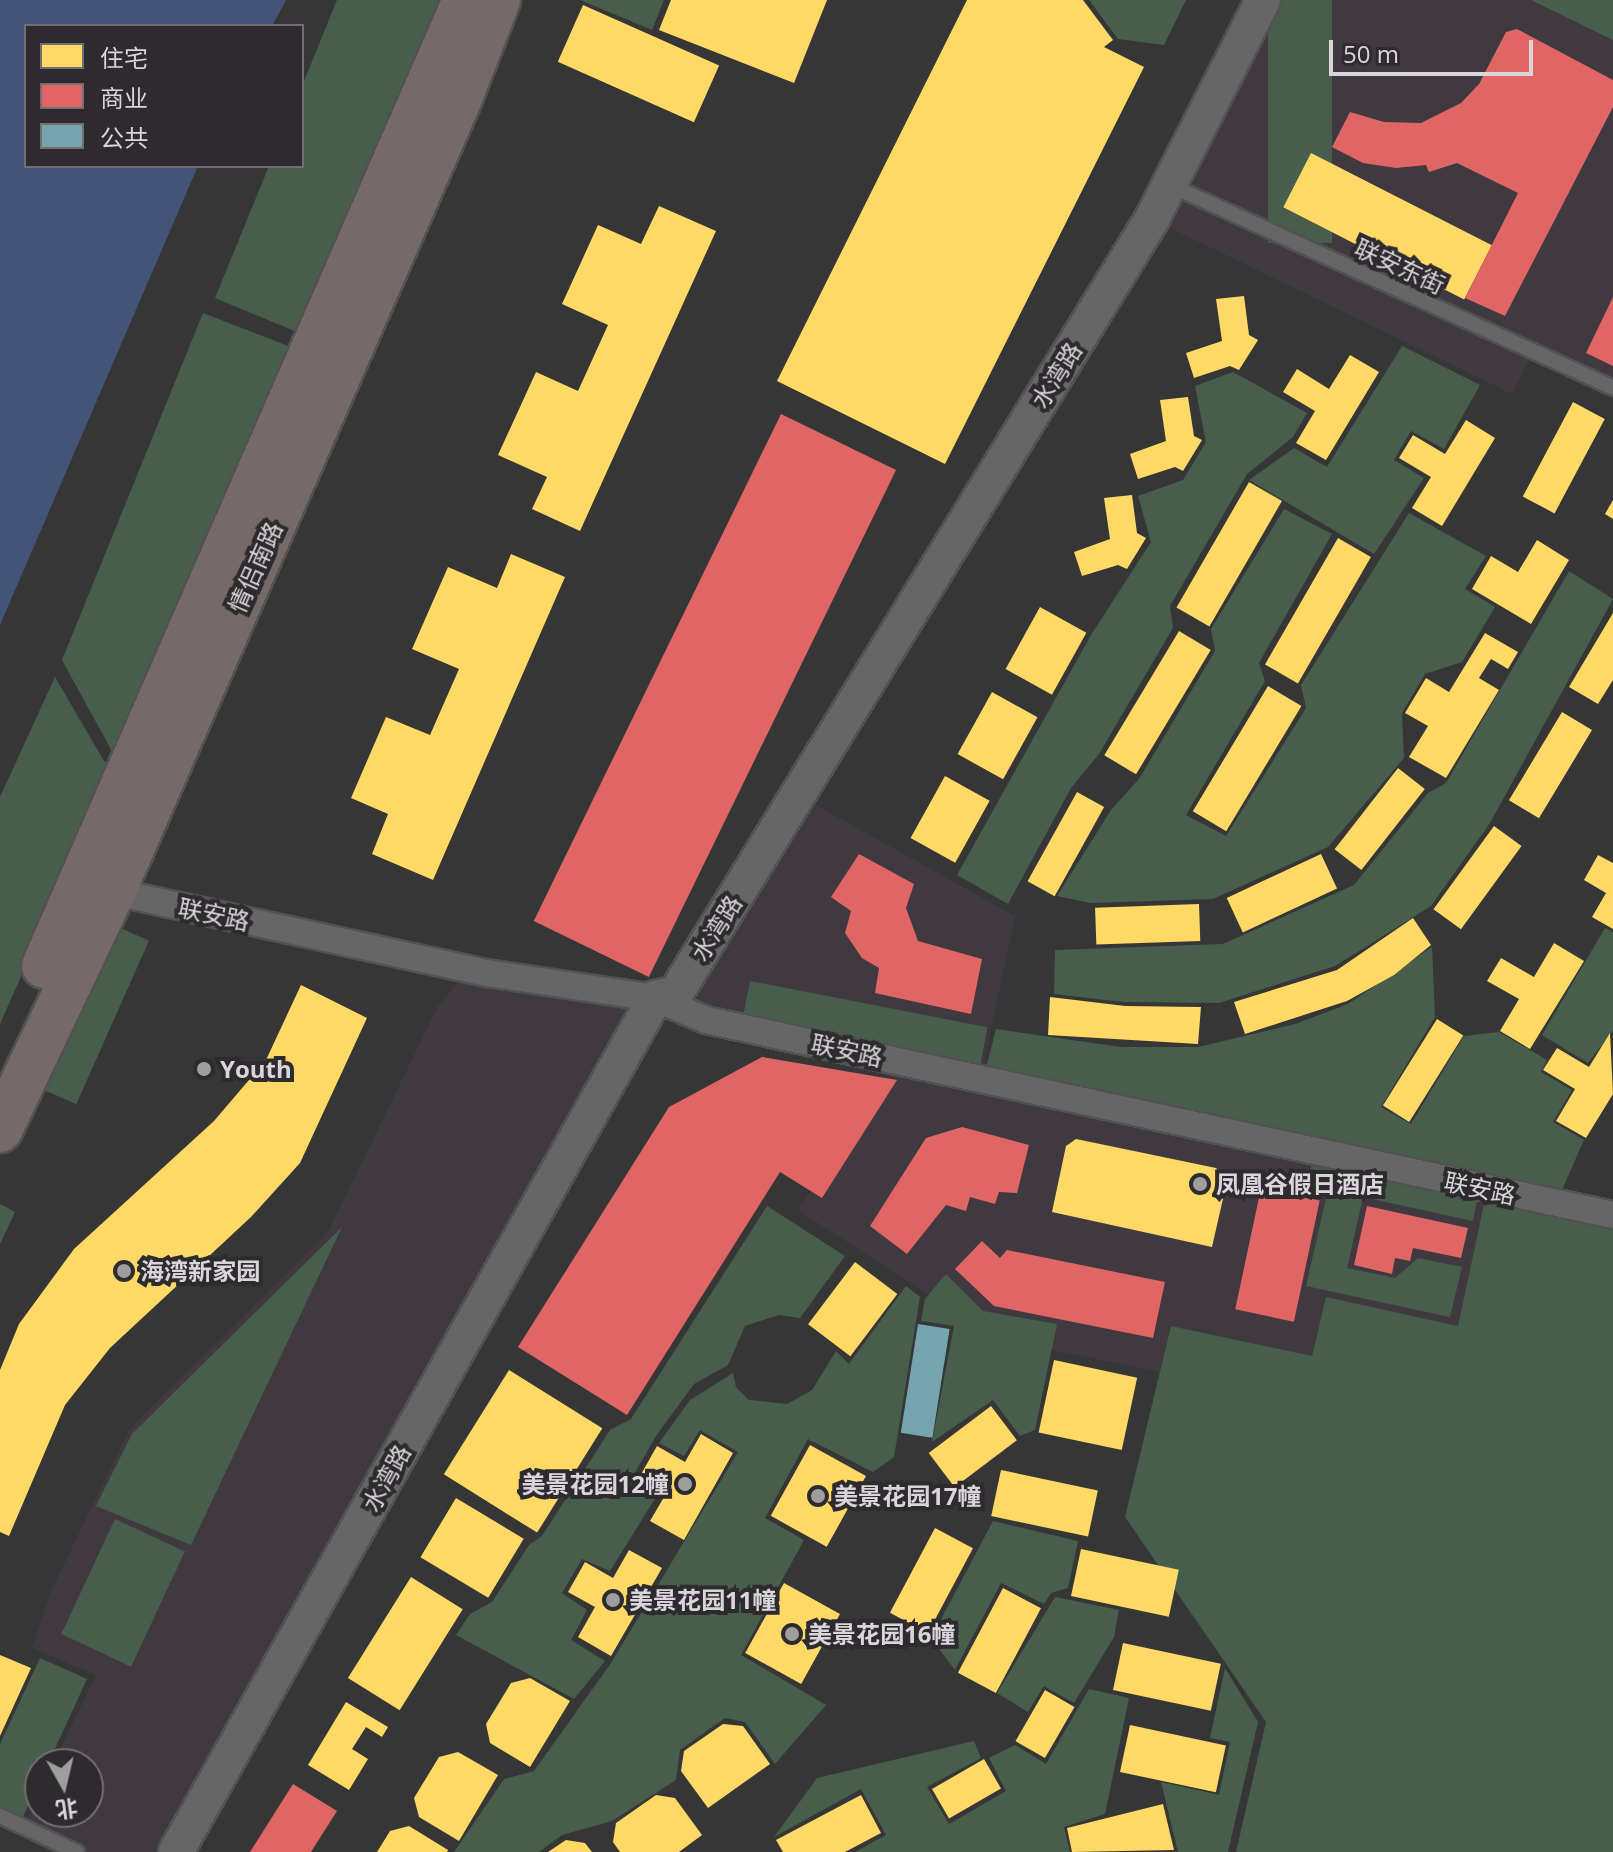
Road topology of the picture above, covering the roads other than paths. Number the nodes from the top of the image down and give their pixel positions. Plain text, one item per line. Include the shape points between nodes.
1 (465, 0) edge
2 (498, 0) edge
3 (1263, 0) edge
4 (1169, 184) junction
5 (1613, 388) edge
6 (97, 888) junction
7 (655, 998) junction
8 (0, 1059) edge
9 (0, 1130) edge
10 (1613, 1215) edge
11 (0, 1816) edge
12 (77, 1852) edge
13 (176, 1852) edge

1 - 6 highway, 情侣南路
2 - 6 highway, 情侣南路 via 460,98
3 - 4 street, 水湾路
4 - 5 lane, 联安东街
4 - 7 street, 水湾路 via 676,993
6 - 7 street, 联安路 via 487,973
6 - 8 highway, 情侣南路
6 - 9 highway, 情侣南路
7 - 10 street, 联安路 via 706,1020
7 - 13 street, 水湾路
11 - 12 lane

